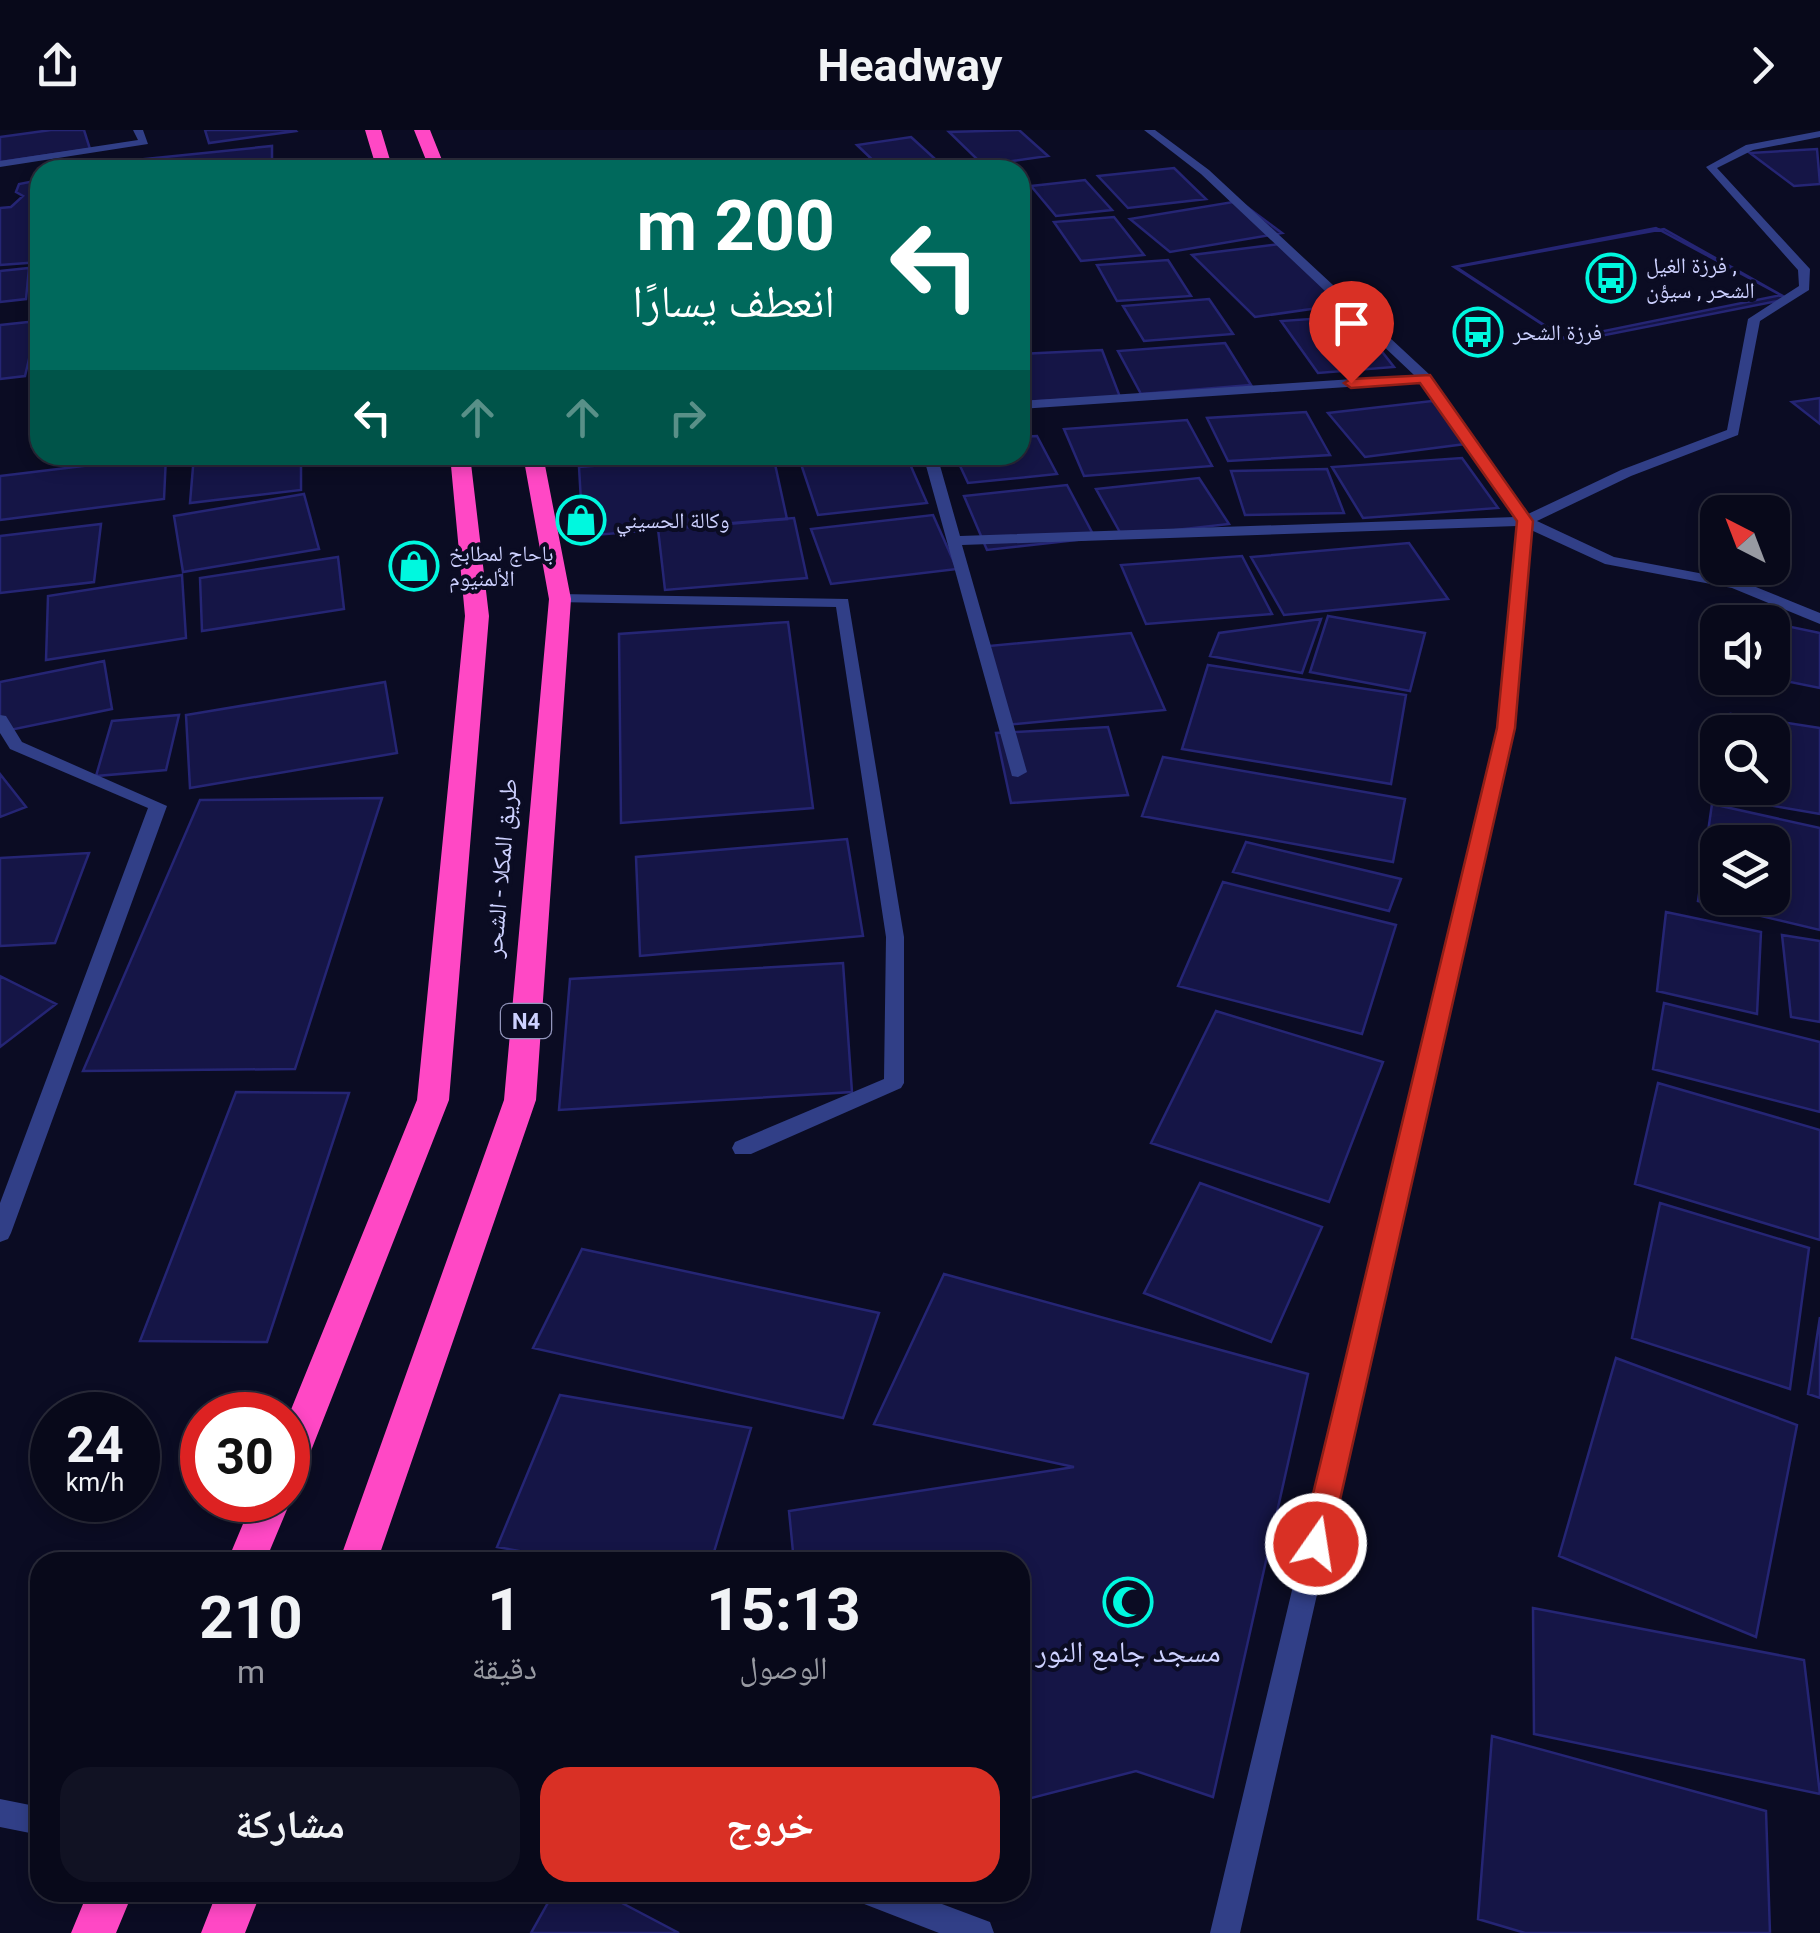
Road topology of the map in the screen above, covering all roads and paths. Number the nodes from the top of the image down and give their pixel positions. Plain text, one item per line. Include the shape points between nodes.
1 (138, 130) edge
2 (374, 130) edge
3 (422, 130) edge
4 (1150, 130) edge
5 (1820, 134) edge
6 (382, 160) edge
7 (434, 160) edge
8 (0, 164) edge
9 (1424, 378) junction
10 (1030, 405) edge
11 (461, 465) edge
12 (535, 465) edge
13 (933, 465) edge
14 (1525, 521) junction
15 (954, 542) junction
16 (560, 599) junction
17 (1820, 619) edge
18 (0, 720) edge
19 (1018, 772) dead end
20 (743, 1148) dead end
21 (0, 1232) edge
22 (310, 1405) edge
23 (263, 1522) edge
24 (250, 1552) edge
25 (362, 1552) edge
26 (0, 1812) edge
27 (30, 1818) edge
28 (106, 1902) edge
29 (235, 1902) edge
30 (896, 1902) edge
31 (92, 1933) edge
32 (223, 1933) edge
33 (979, 1933) edge
34 (1224, 1933) edge

1 - 8 street via 144,142
2 - 6 highway
3 - 7 highway
4 - 9 street via 1206,172
5 - 14 street via 1750,147 1711,167 1804,270 1806,287 1754,318 1733,432
9 - 10 street
9 - 14 street
11 - 22 highway, طريق المكلا - الشحر via 477,616 433,1100
12 - 16 highway, طريق المكلا - الشحر / N4
13 - 15 street
14 - 15 street
14 - 17 street via 1610,560 1736,584
14 - 34 street via 1506,728
15 - 19 street
16 - 20 street via 843,602 895,937 894,1083
16 - 25 highway, طريق المكلا - الشحر / N4 via 520,1100
18 - 21 street via 16,745 158,806
23 - 24 highway
26 - 27 street
28 - 31 highway
29 - 32 highway
30 - 33 street

